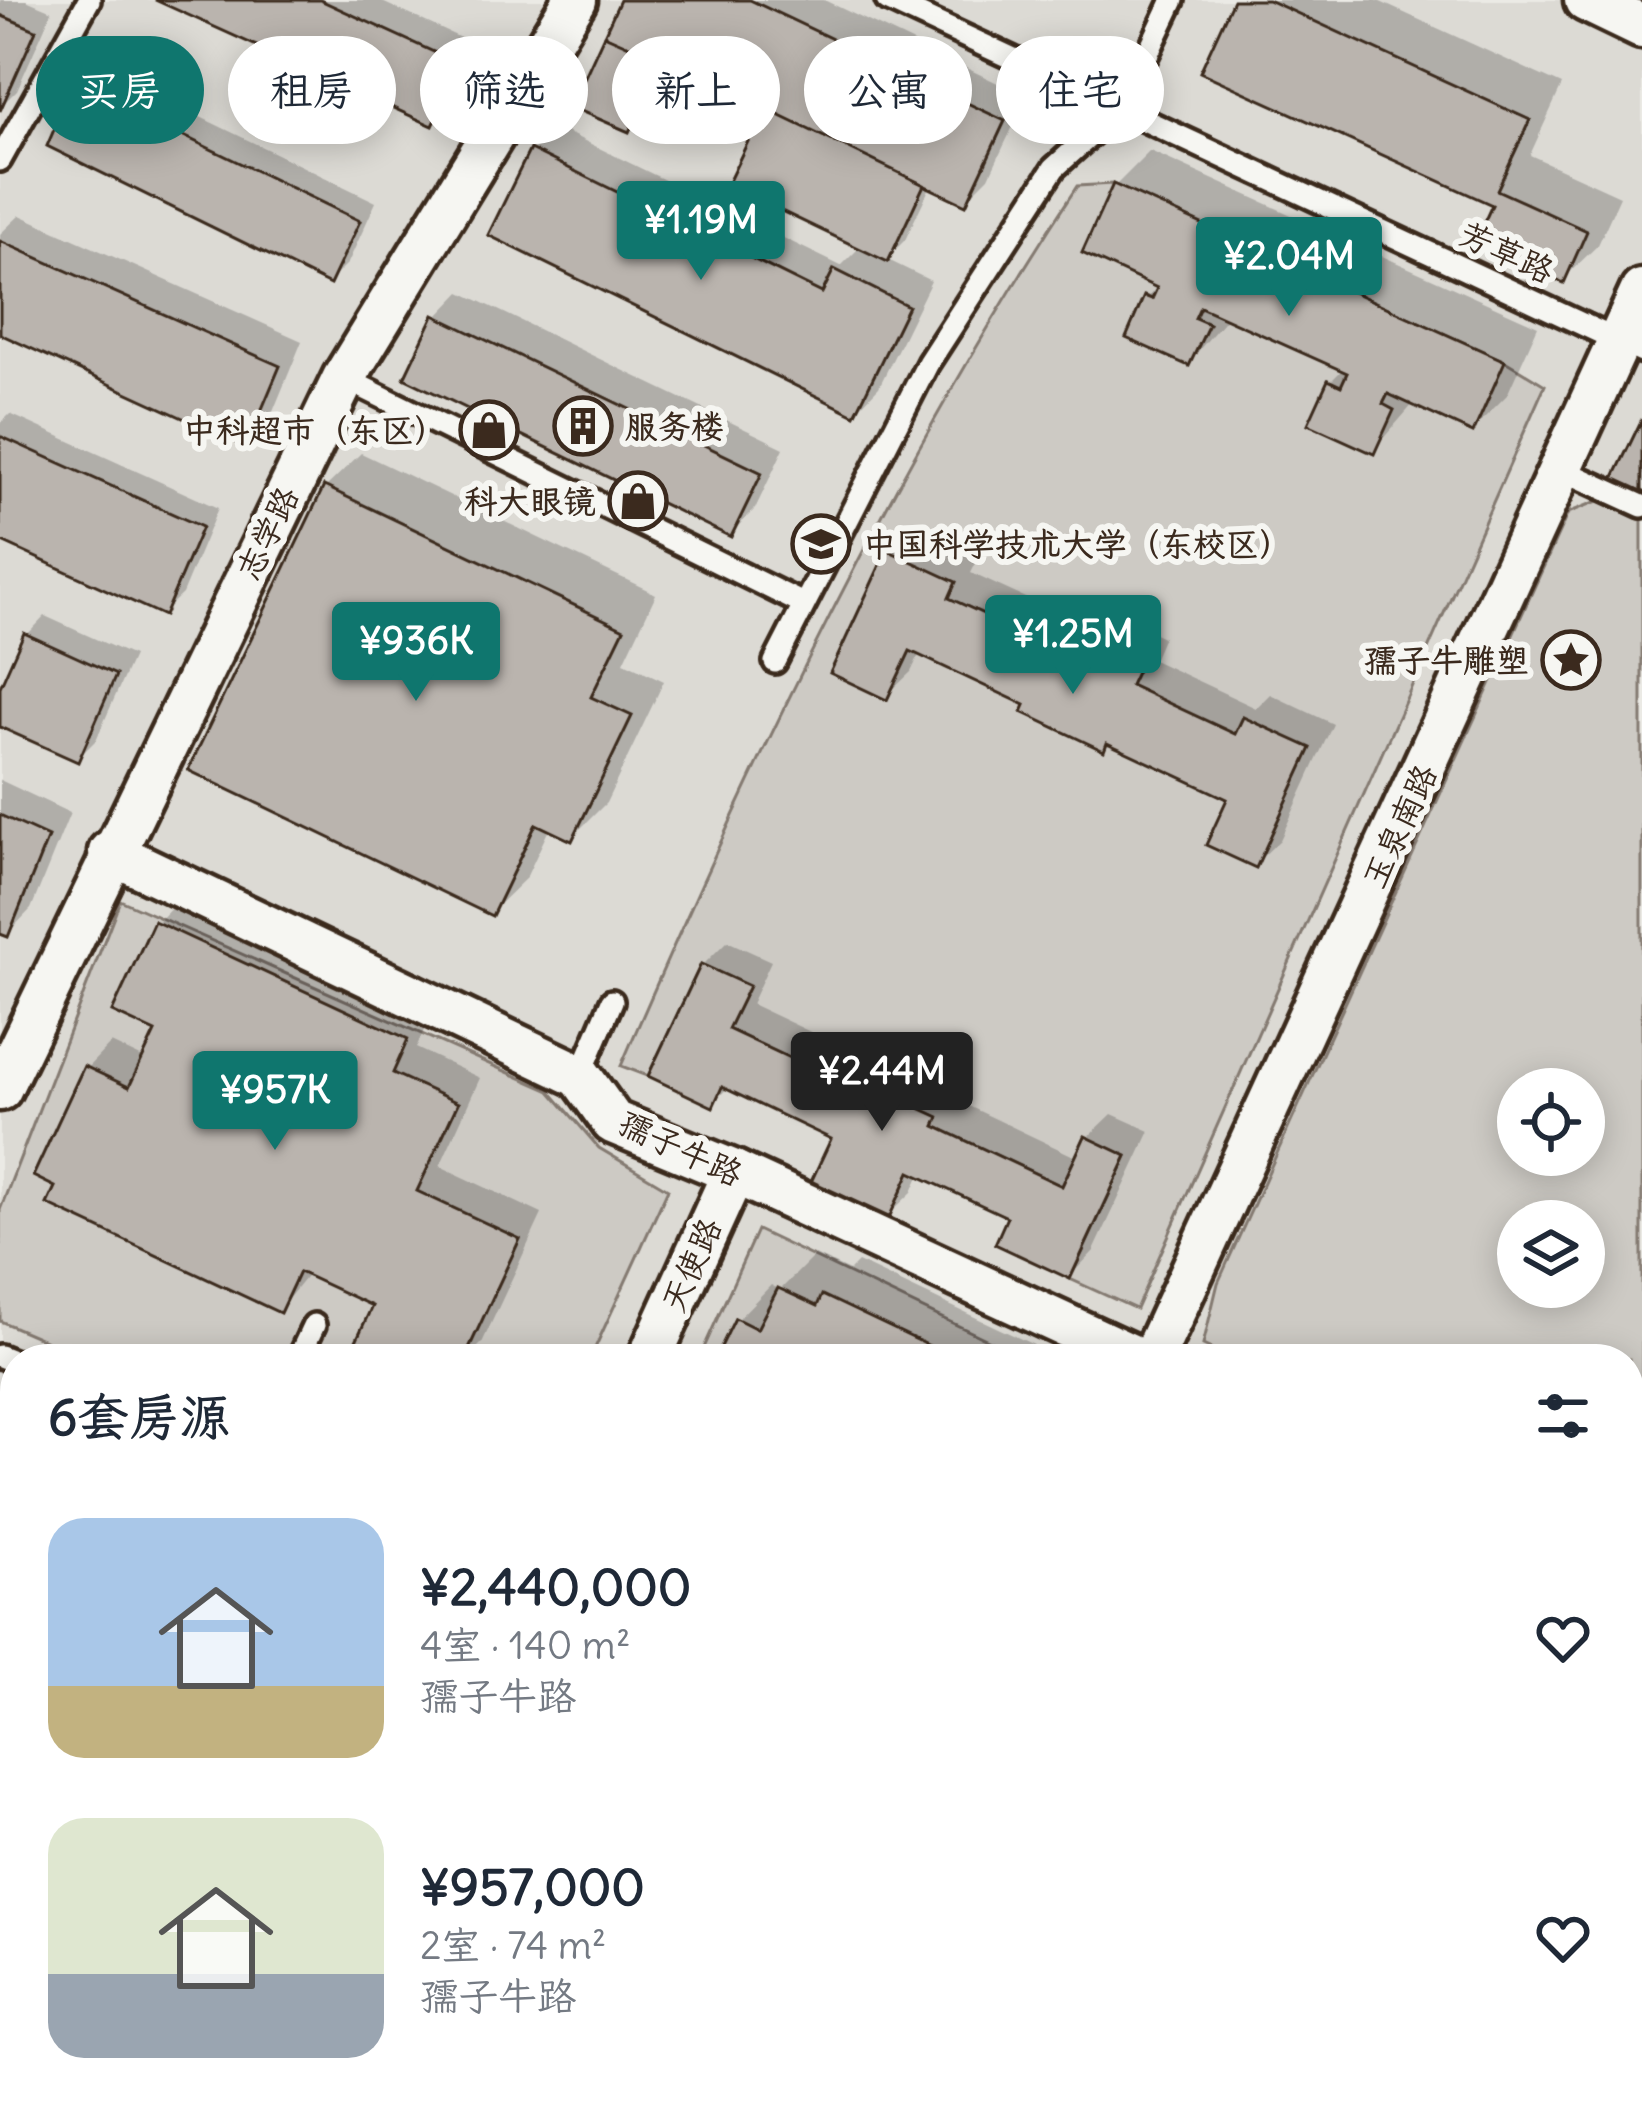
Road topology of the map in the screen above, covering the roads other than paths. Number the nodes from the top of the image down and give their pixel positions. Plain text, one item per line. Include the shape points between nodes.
1 (89, 0) edge
2 (575, 0) edge
3 (887, 0) edge
4 (1172, 0) edge
5 (1586, 0) edge
6 (1642, 27) edge
7 (1155, 36) edge
8 (996, 49) edge
9 (1164, 125) edge
10 (1081, 144) edge
11 (0, 160) edge
12 (1642, 291) edge
13 (1630, 347) edge
14 (344, 379) junction
15 (1561, 469) junction
16 (1642, 506) edge
17 (803, 604) junction
18 (776, 662) dead end
19 (110, 852) junction
20 (612, 1001) dead end
21 (580, 1076) junction
22 (0, 1088) edge
23 (734, 1172) junction
24 (314, 1325) dead end
25 (305, 1344) edge
26 (656, 1344) edge
27 (1106, 1344) edge
28 (1159, 1344) edge

1 - 11 lane
2 - 14 street, 志学路
3 - 8 lane, 芳草路
4 - 7 lane
5 - 6 street
9 - 13 lane, 芳草路
10 - 17 lane via 1054,168 940,344
12 - 13 street, 玉泉南路
13 - 15 street, 玉泉南路
14 - 17 lane
14 - 19 street, 志学路
15 - 16 lane
15 - 28 street, 玉泉南路
17 - 18 lane
19 - 21 street, 孺子牛路
19 - 22 street, 志学路
20 - 21 lane
21 - 23 street, 孺子牛路 via 613,1122
23 - 26 street, 天使路
23 - 27 street, 孺子牛路
24 - 25 lane

